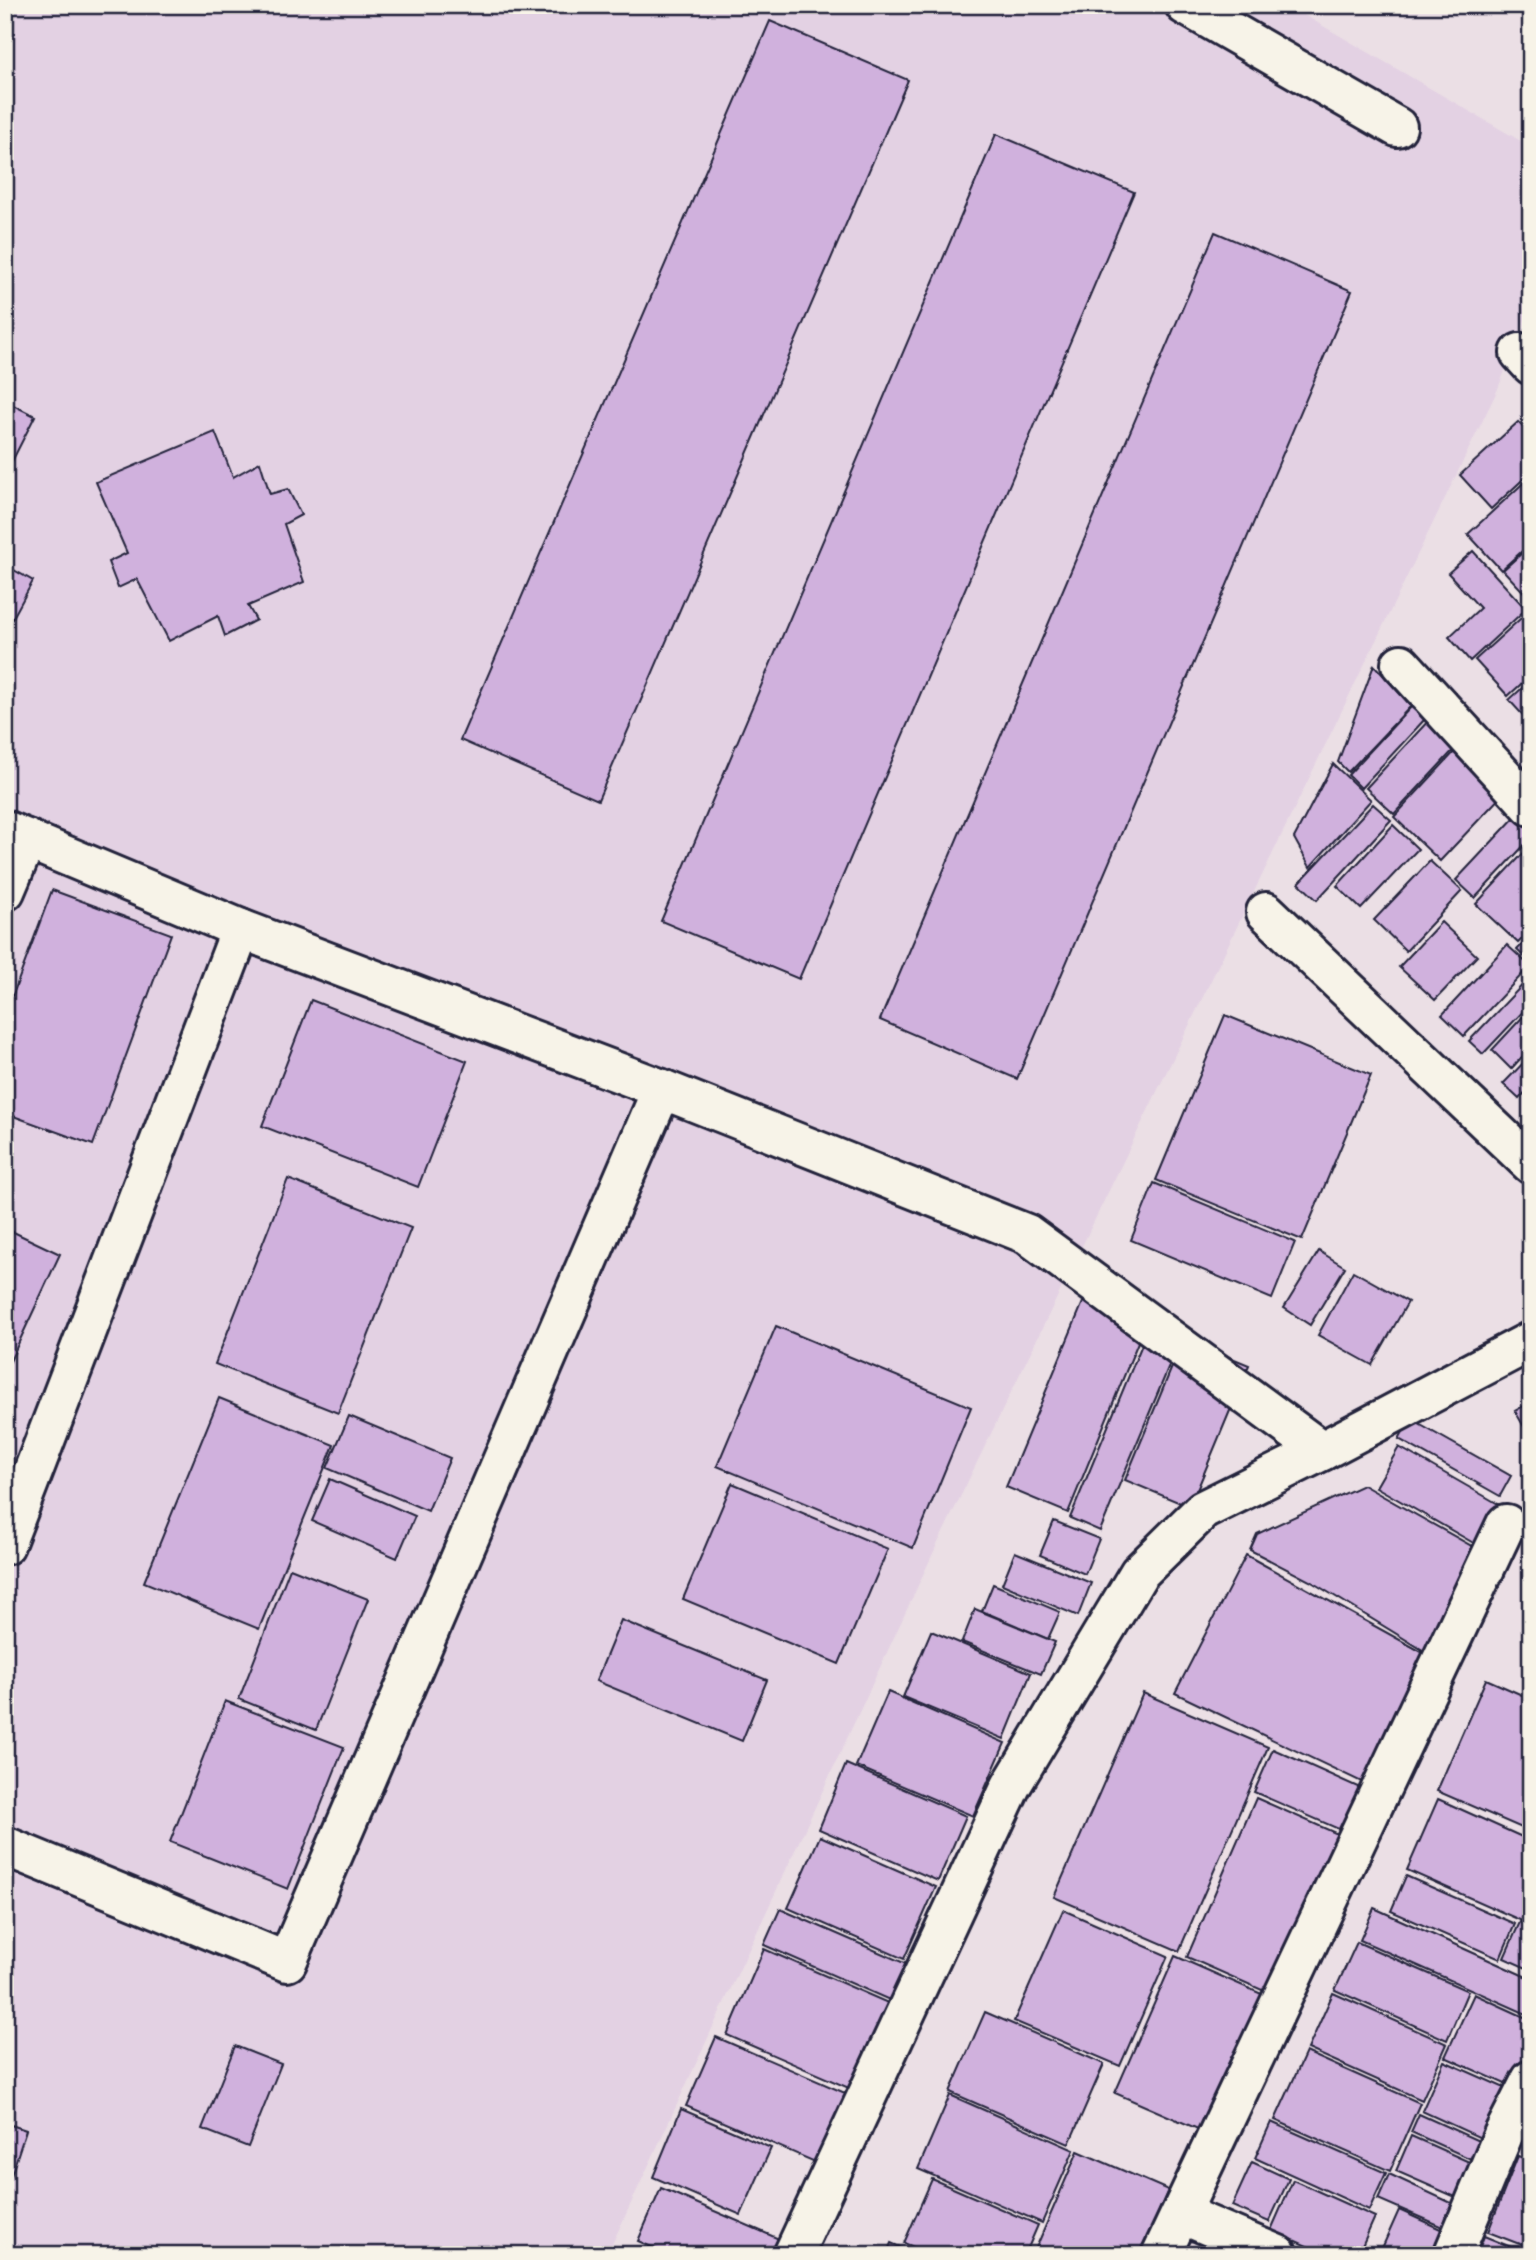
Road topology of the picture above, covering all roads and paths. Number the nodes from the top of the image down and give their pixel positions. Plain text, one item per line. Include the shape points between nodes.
1 (1185, 5) edge
2 (1397, 127) dead end
3 (1401, 664) dead end
4 (1531, 806) edge
5 (16, 835) edge
6 (5, 891) edge
7 (1266, 912) dead end
8 (242, 929) junction
9 (662, 1089) junction
10 (1531, 1164) edge
11 (1531, 1341) edge
12 (1322, 1451) junction
13 (1506, 1524) dead end
14 (5, 1545) edge
15 (5, 1846) edge
16 (1531, 2080) edge
17 (1517, 2139) edge
18 (1181, 2214) junction
19 (793, 2255) edge
20 (1161, 2255) edge
21 (1278, 2255) edge
22 (1453, 2255) edge

1 - 2 street
3 - 4 street
5 - 6 street
5 - 8 street
7 - 10 street
8 - 9 street
8 - 14 street
9 - 12 street via 1027,1234
9 - 15 street via 287,1962
11 - 12 street
12 - 19 street via 1203,1510 1139,1573 1011,1786
13 - 18 street
16 - 17 street
17 - 22 street
18 - 20 street
18 - 21 street

